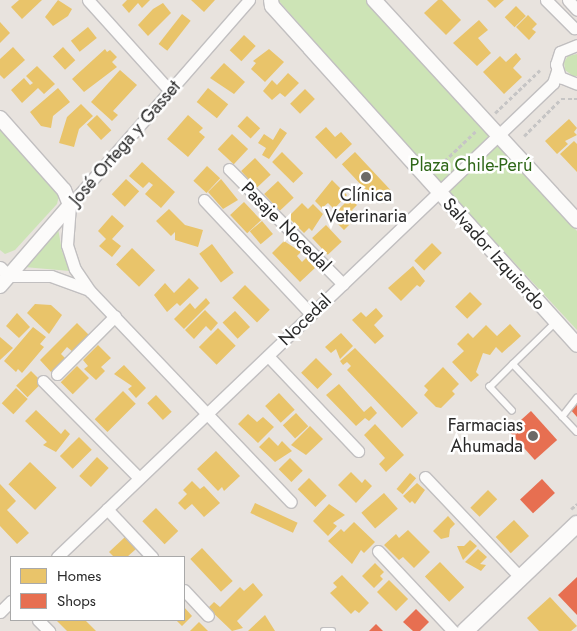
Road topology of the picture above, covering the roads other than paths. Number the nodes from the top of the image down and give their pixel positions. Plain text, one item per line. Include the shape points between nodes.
1 (88, 0) edge
2 (249, 0) edge
3 (374, 0) edge
4 (546, 0) edge
5 (568, 0) edge
6 (270, 2) edge
7 (577, 10) edge
8 (574, 36) edge
9 (559, 82) junction
10 (577, 84) edge
11 (170, 91) junction
12 (0, 118) edge
13 (499, 136) junction
14 (229, 169) dead end
15 (439, 193) junction
16 (204, 200) dead end
17 (70, 205) junction
18 (577, 221) edge
19 (3, 276) edge
20 (342, 284) junction
21 (90, 291) junction
22 (311, 314) junction
23 (116, 316) junction
24 (556, 322) junction
25 (577, 344) edge
26 (268, 356) junction
27 (513, 364) junction
28 (57, 374) dead end
29 (43, 381) dead end
30 (577, 398) edge
31 (209, 412) junction
32 (512, 412) dead end
33 (562, 417) junction
34 (577, 432) edge
35 (358, 450) dead end
36 (425, 476) dead end
37 (139, 478) junction
38 (291, 502) dead end
39 (107, 509) junction
40 (577, 524) edge
41 (378, 551) dead end
42 (58, 556) edge
43 (151, 556) edge
44 (521, 578) junction
45 (185, 591) edge
46 (10, 602) edge
47 (0, 612) edge
48 (208, 616) dead end
49 (39, 621) edge
50 (49, 631) edge
51 (324, 631) edge
52 (332, 631) edge
53 (453, 631) edge
54 (465, 631) edge

1 - 11 street
2 - 11 street, José Ortega y Gasset
3 - 13 street
4 - 8 street
5 - 7 street
6 - 15 street, Salvador Izquierdo
8 - 9 street via 557,58
9 - 10 street
9 - 13 street, Nocedal
11 - 17 street, José Ortega y Gasset
12 - 17 street via 64,190
13 - 15 street, Nocedal
13 - 18 street
14 - 20 street, Pasaje Nocedal
15 - 20 street, Nocedal
15 - 24 street, Salvador Izquierdo
16 - 22 street
17 - 19 street, José Ortega y Gasset
17 - 21 street via 66,233 69,257
19 - 21 street via 51,276
20 - 22 street, Nocedal
21 - 23 street
22 - 26 street, Nocedal
23 - 28 street
23 - 31 street
24 - 25 street, Salvador Izquierdo
24 - 27 lane
26 - 31 street, Nocedal
26 - 35 street
27 - 32 lane via 490,387
27 - 33 lane
29 - 37 street
30 - 33 lane
31 - 37 street, Nocedal
31 - 38 street
33 - 34 lane
36 - 44 street
37 - 39 street, Nocedal
39 - 42 street, Nocedal
39 - 43 street
40 - 44 main road
41 - 53 street
44 - 54 main road
45 - 48 street
46 - 47 street
49 - 50 street
51 - 52 lane

